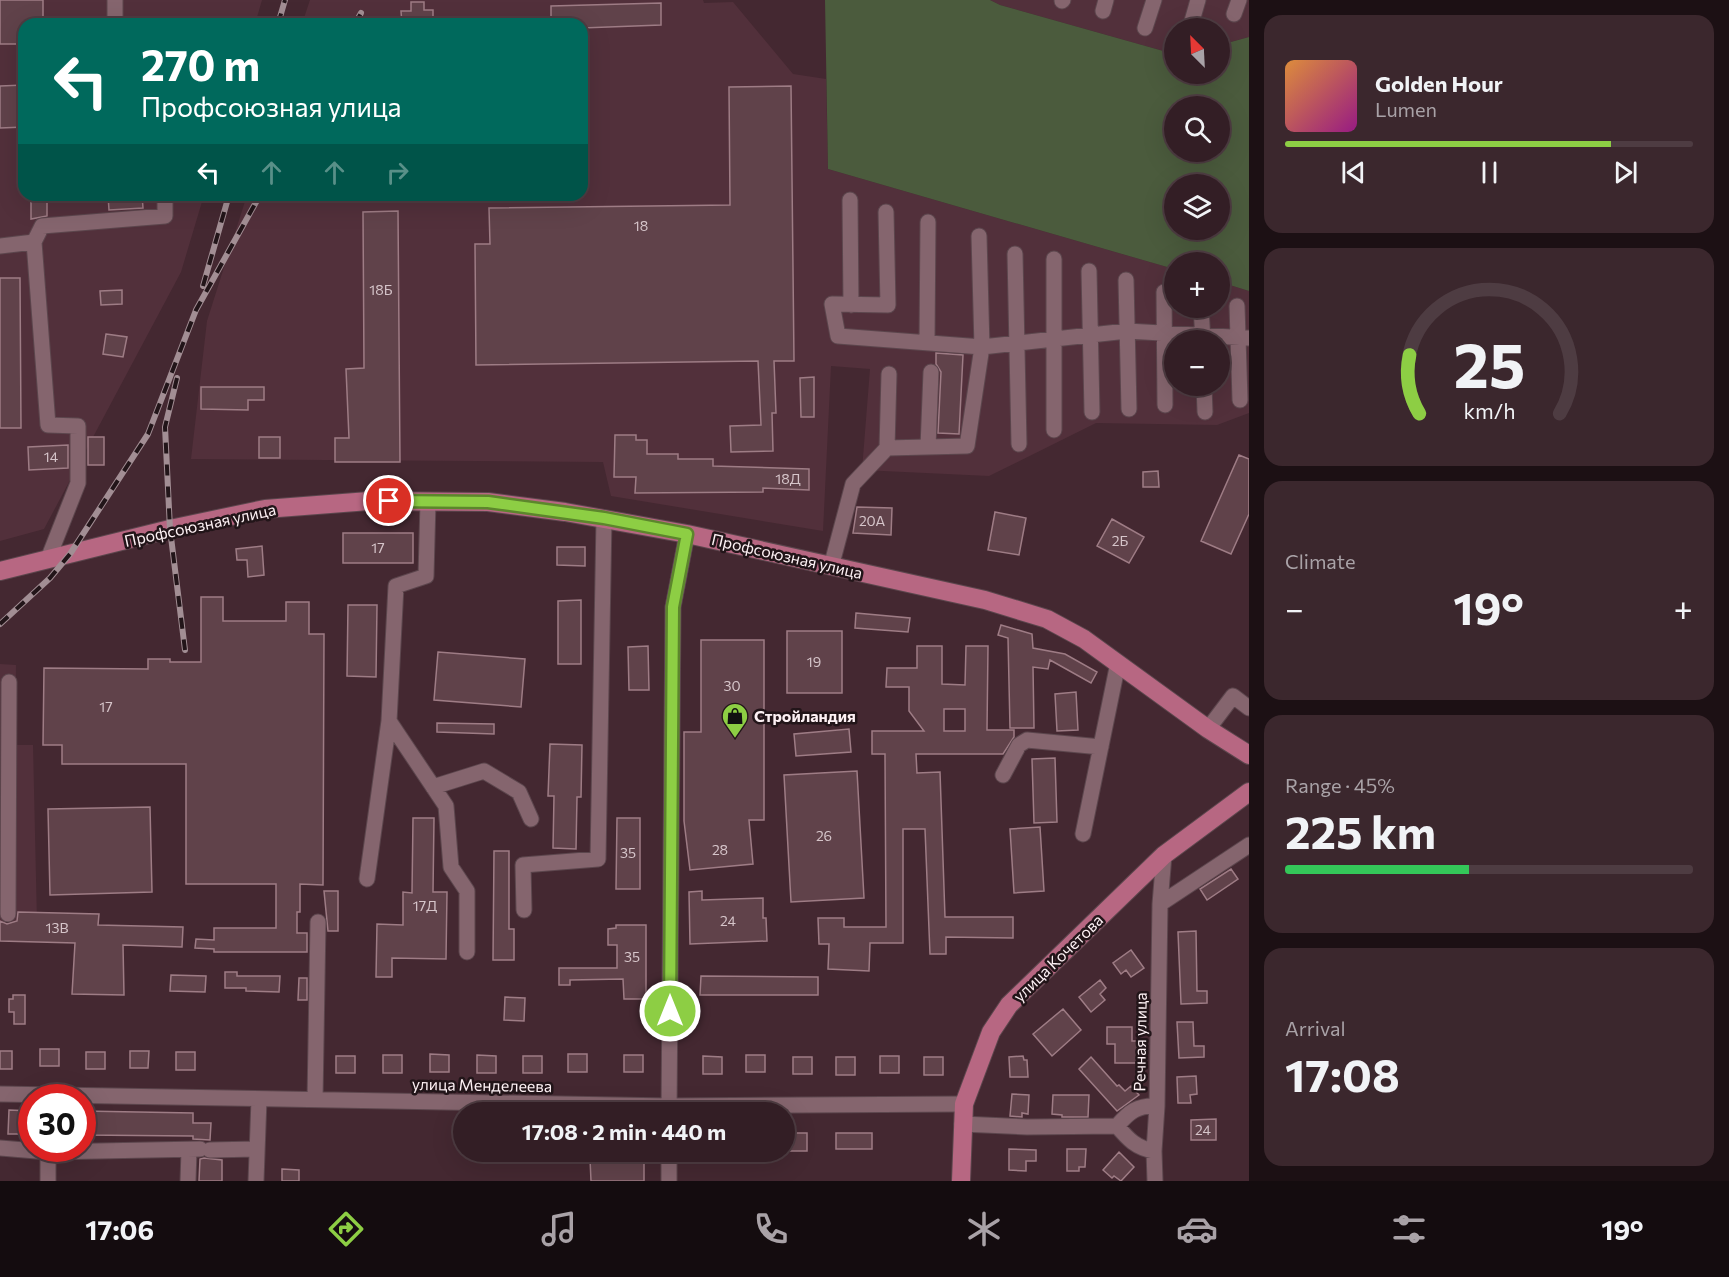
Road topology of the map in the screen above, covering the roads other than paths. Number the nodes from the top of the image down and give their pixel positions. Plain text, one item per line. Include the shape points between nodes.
1 (115, 0) edge
2 (1154, 0) edge
3 (1198, 0) edge
4 (115, 18) edge
5 (1193, 18) edge
6 (1145, 28) dead end
7 (850, 200) dead end
8 (165, 201) edge
9 (886, 212) dead end
10 (928, 222) dead end
11 (979, 236) dead end
12 (34, 242) junction
13 (0, 246) edge
14 (1015, 254) dead end
15 (1054, 259) dead end
16 (1089, 271) dead end
17 (1125, 280) dead end
18 (851, 305) junction
19 (1237, 306) dead end
20 (1127, 331) junction
21 (1164, 333) edge
22 (1091, 334) junction
23 (1054, 338) junction
24 (1243, 338) edge
25 (927, 342) junction
26 (1017, 343) junction
27 (982, 347) junction
28 (931, 372) dead end
29 (889, 374) dead end
30 (1165, 396) edge
31 (1204, 396) edge
32 (1240, 400) dead end
33 (1165, 405) dead end
34 (1129, 409) dead end
35 (1092, 412) dead end
36 (1205, 412) dead end
37 (1054, 430) dead end
38 (1019, 444) dead end
39 (928, 447) junction
40 (887, 448) junction
41 (429, 502) junction
42 (604, 518) junction
43 (687, 534) junction
44 (48, 559) junction
45 (831, 567) junction
46 (1, 574) edge
47 (1118, 663) junction
48 (9, 682) dead end
49 (1249, 708) edge
50 (389, 721) junction
51 (1208, 729) junction
52 (1101, 747) junction
53 (1249, 755) edge
54 (1003, 775) dead end
55 (433, 787) junction
56 (1249, 792) edge
57 (5, 813) edge
58 (531, 819) dead end
59 (1083, 834) dead end
60 (1249, 845) edge
61 (1164, 855) junction
62 (367, 879) dead end
63 (1160, 904) junction
64 (524, 910) dead end
65 (8, 914) dead end
66 (318, 922) dead end
67 (466, 952) dead end
68 (0, 1094) edge
69 (259, 1099) junction
70 (315, 1100) junction
71 (669, 1102) edge
72 (453, 1104) edge
73 (964, 1104) junction
74 (1157, 1106) junction
75 (795, 1107) edge
76 (962, 1124) junction
77 (1117, 1126) junction
78 (0, 1148) edge
79 (256, 1149) junction
80 (18, 1150) edge
81 (200, 1150) junction
82 (1154, 1150) junction
83 (96, 1151) edge
84 (48, 1162) edge
85 (669, 1162) edge
86 (48, 1181) edge
87 (188, 1181) edge
88 (256, 1181) edge
89 (669, 1181) edge
90 (961, 1181) edge
91 (1155, 1181) edge

1 - 4 street
2 - 6 street
3 - 5 street
7 - 18 street
8 - 12 street via 165,216 42,226
9 - 18 street via 888,305
10 - 25 street
11 - 27 street
12 - 13 street
12 - 44 street via 48,425 78,426 78,483
14 - 26 street
15 - 23 street
16 - 22 street
17 - 20 street
18 - 25 street via 832,304 838,336
19 - 24 street
20 - 21 street
20 - 22 street
20 - 34 street
22 - 23 street
22 - 35 street
23 - 26 street
23 - 37 street
24 - 32 street
25 - 27 street
26 - 27 street
26 - 38 street
27 - 39 street via 966,446
28 - 39 street
29 - 40 street
30 - 33 street
31 - 36 street
39 - 40 street
40 - 45 street via 853,484
41 - 42 main road, Профсоюзная улица via 488,502
41 - 44 main road, Профсоюзная улица via 369,501 265,509
41 - 50 street via 426,576 396,586
42 - 43 main road, Профсоюзная улица
42 - 64 street via 597,859 523,865
43 - 45 main road, Профсоюзная улица
43 - 71 street via 673,607
44 - 46 main road, Профсоюзная улица
45 - 47 main road, Профсоюзная улица via 985,600 1047,619
47 - 51 main road, Профсоюзная улица
47 - 52 street
48 - 57 street
49 - 51 street via 1233,696
50 - 55 street
50 - 62 street
51 - 53 main road, Профсоюзная улица
52 - 54 street via 1027,741 1019,745
52 - 59 street
55 - 58 street via 484,771 519,792
55 - 67 street via 446,806 451,867 467,891
56 - 61 main road, улица Кочетова
57 - 65 street
60 - 63 street
61 - 63 street, Речная улица
61 - 73 main road, улица Кочетова via 1009,1005 991,1032
63 - 74 street, Речная улица
66 - 70 street
68 - 69 street, улица Менделеева
69 - 70 street, улица Менделеева
69 - 79 street
70 - 72 street, улица Менделеева
73 - 75 street, улица Менделеева
73 - 76 main road, улица Кочетова
74 - 77 street via 1133,1108
74 - 82 street, Речная улица
76 - 77 street
76 - 90 main road, улица Кочетова
77 - 82 street via 1131,1143
78 - 80 street
79 - 81 street
79 - 88 street
81 - 83 street
81 - 87 street
82 - 91 street, Речная улица
84 - 86 street
85 - 89 street

